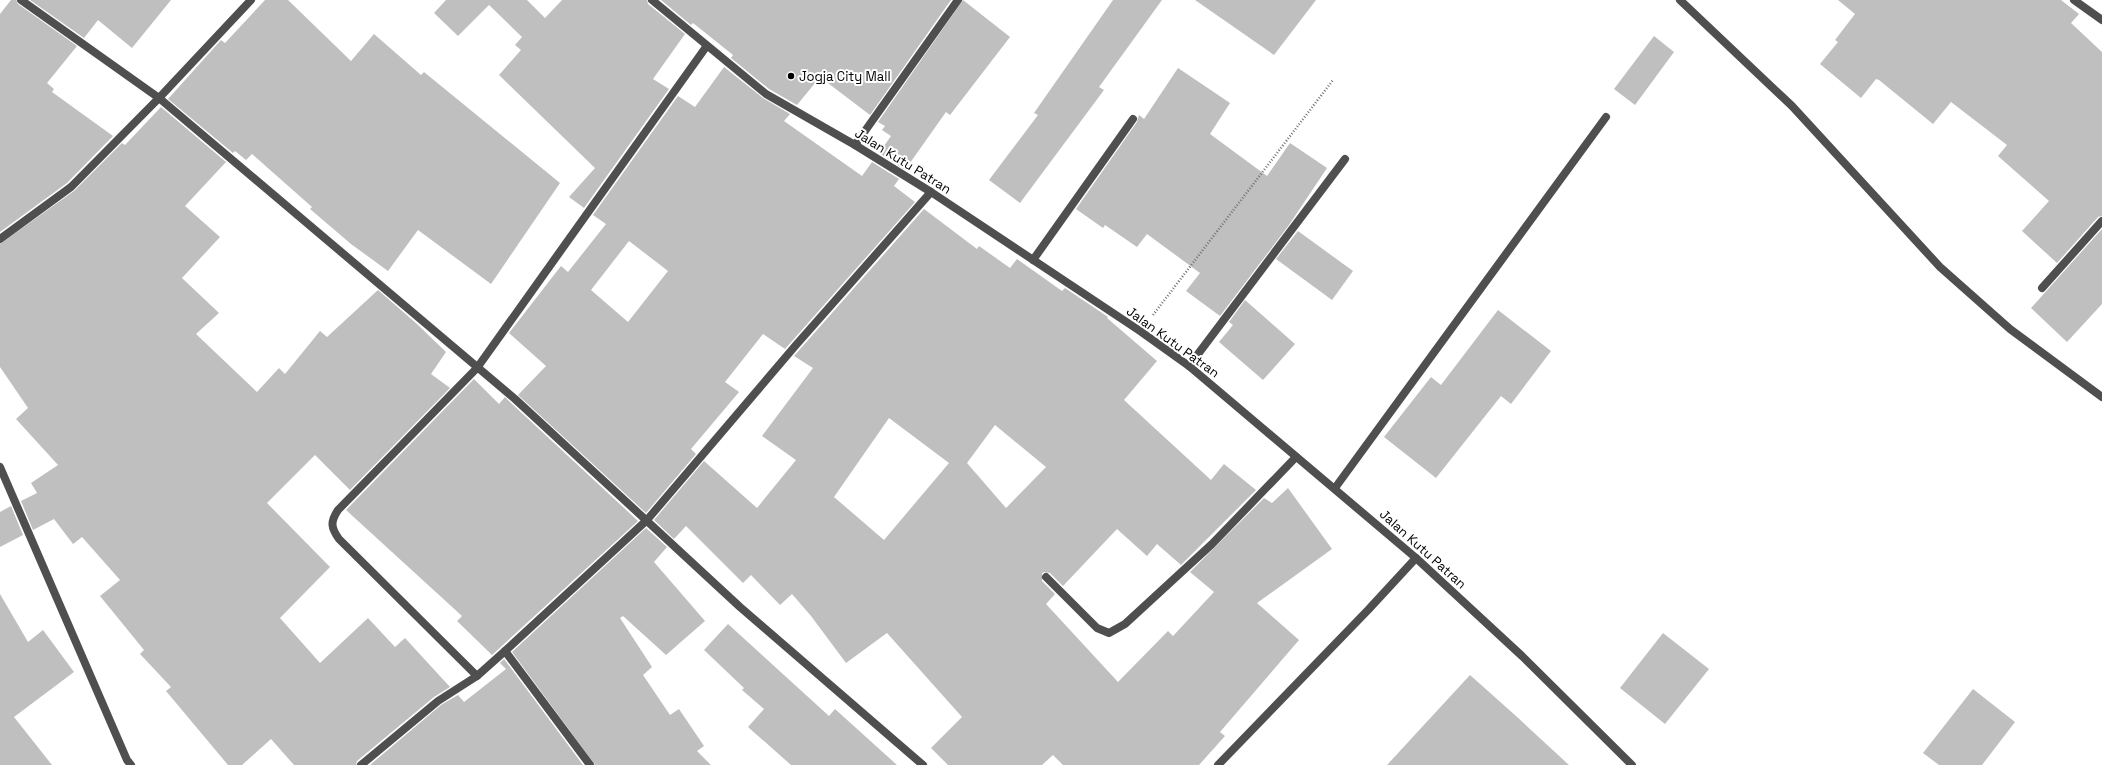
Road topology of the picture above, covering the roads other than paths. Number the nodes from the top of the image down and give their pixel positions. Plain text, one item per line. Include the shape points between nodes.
1 (21, 0) edge
2 (250, 0) edge
3 (652, 0) edge
4 (958, 0) edge
5 (1680, 0) edge
6 (2074, 0) edge
7 (2102, 20) edge
8 (706, 47) junction
9 (159, 98) junction
10 (1606, 118) dead end
11 (1133, 119) dead end
12 (855, 145) junction
13 (1345, 159) dead end
14 (931, 192) junction
15 (2102, 221) edge
16 (0, 239) edge
17 (1033, 260) junction
18 (2042, 288) dead end
19 (1189, 366) junction
20 (477, 368) junction
21 (2102, 397) edge
22 (1296, 456) junction
23 (0, 467) edge
24 (1335, 488) junction
25 (646, 520) junction
26 (1416, 558) junction
27 (1046, 577) dead end
28 (506, 651) junction
29 (477, 676) junction
30 (131, 765) edge
31 (361, 765) edge
32 (590, 765) edge
33 (923, 765) edge
34 (1218, 765) edge
35 (1632, 765) edge

1 - 9 street
2 - 9 street
3 - 8 street, Jalan Kutu Patran
4 - 12 street
5 - 21 street via 1792,106 1940,267 2010,329
6 - 7 street
8 - 12 street, Jalan Kutu Patran via 766,94
8 - 20 street
9 - 16 street via 71,187
9 - 20 street
10 - 24 street
11 - 17 street
12 - 14 street, Jalan Kutu Patran
13 - 19 street
14 - 17 street, Jalan Kutu Patran
14 - 25 street
15 - 18 street
17 - 19 street, Jalan Kutu Patran
19 - 22 street, Jalan Kutu Patran
20 - 25 street via 515,399
20 - 29 street via 338,510 332,519 332,529 339,539
22 - 24 street, Jalan Kutu Patran
22 - 27 street via 1212,544 1125,624 1109,633 1097,628
23 - 30 street via 123,752
24 - 26 street, Jalan Kutu Patran
25 - 28 street
25 - 33 street via 740,607
26 - 34 street
26 - 35 street, Jalan Kutu Patran via 1522,656
28 - 29 street
28 - 32 street
29 - 31 street via 438,701

